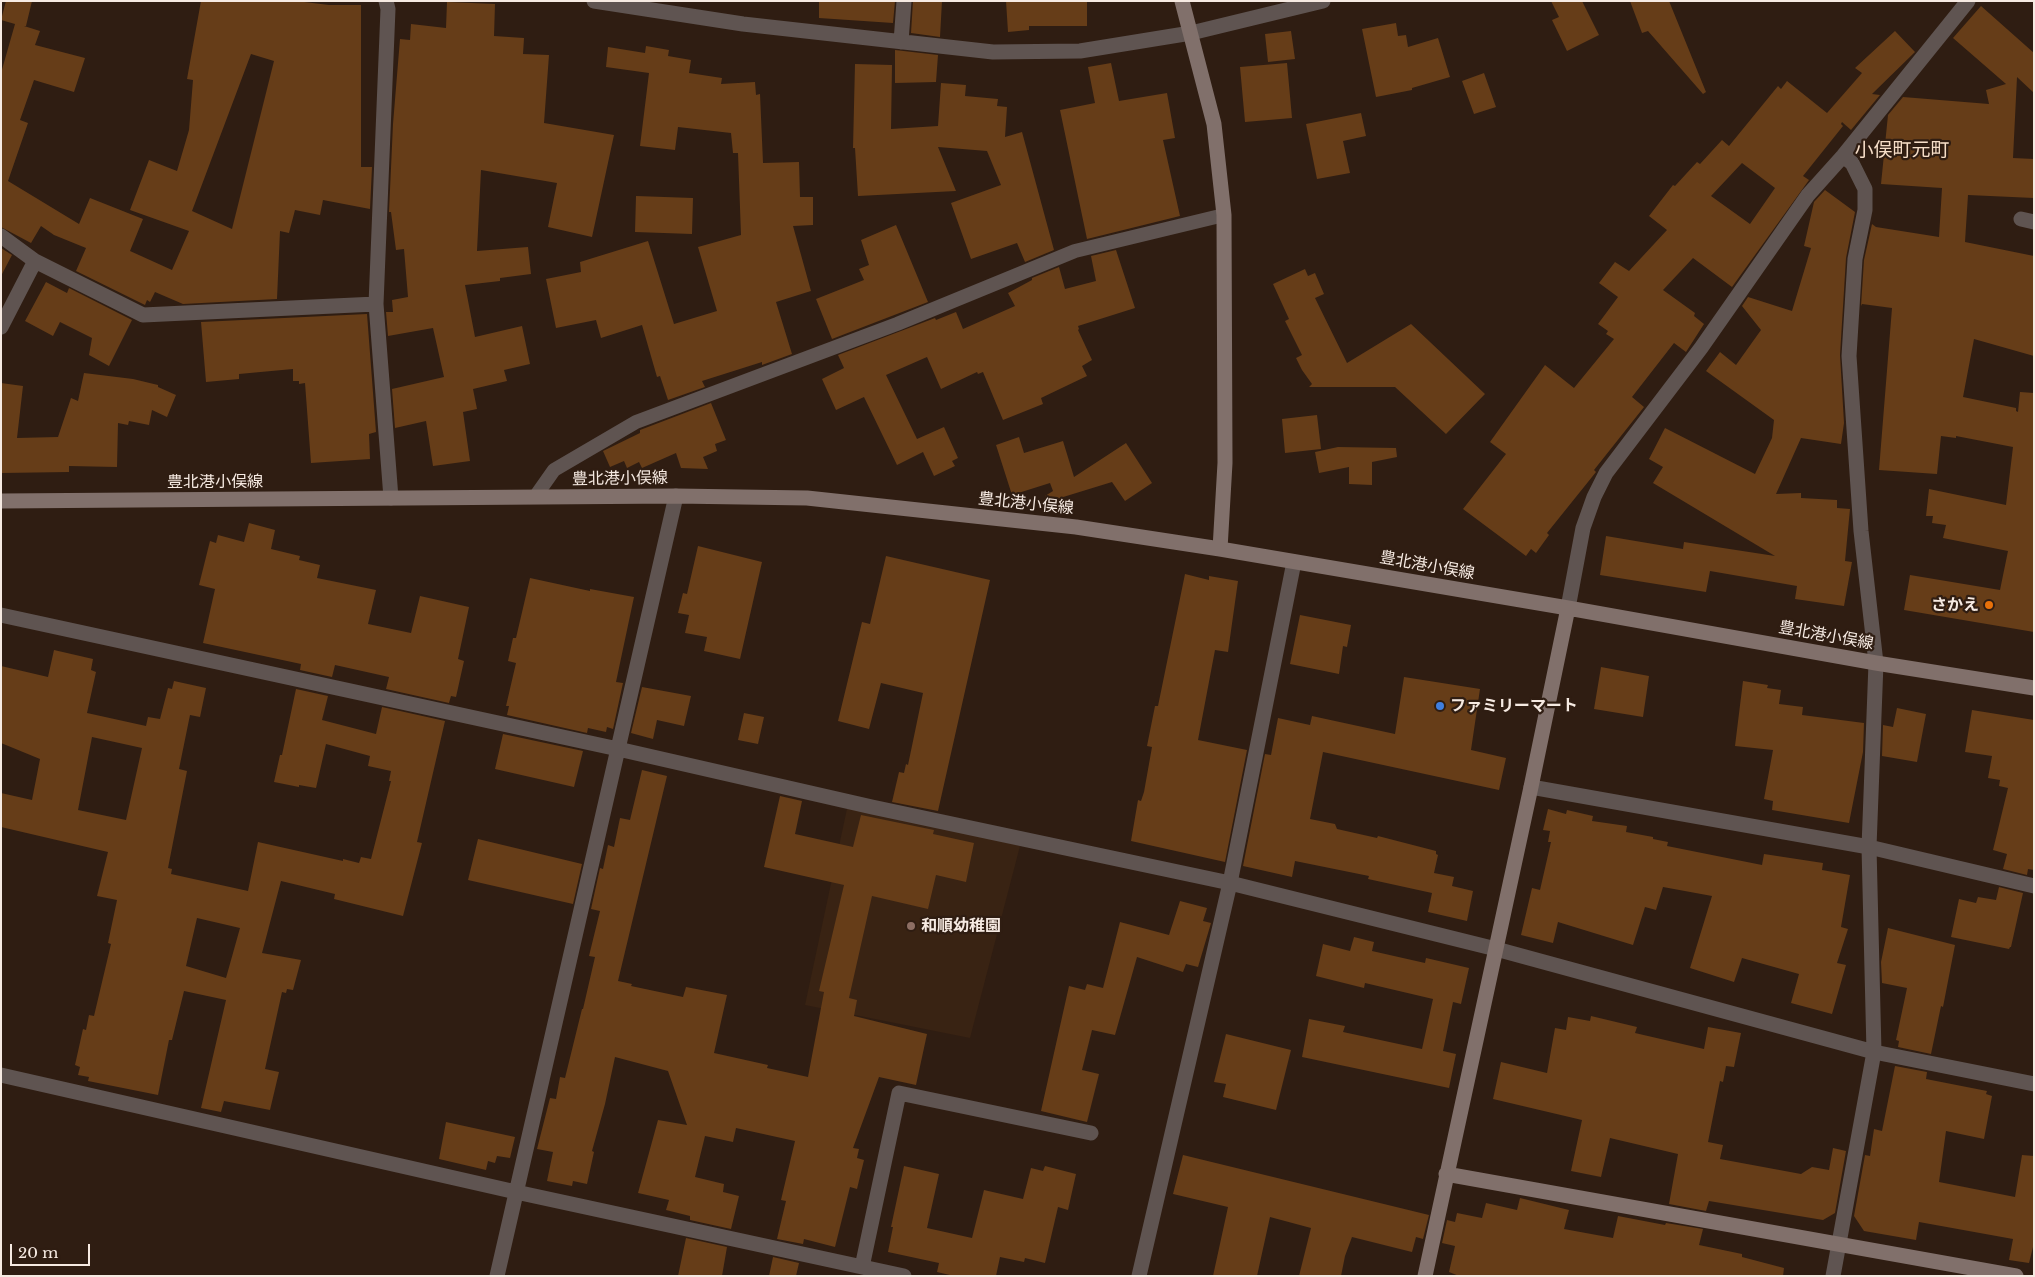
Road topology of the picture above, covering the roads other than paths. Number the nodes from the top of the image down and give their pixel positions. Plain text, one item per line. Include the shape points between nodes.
1 (386, 1) edge
2 (594, 1) edge
3 (904, 1) edge
4 (1182, 1) edge
5 (1323, 1) edge
6 (1968, 1) edge
7 (1191, 33) junction
8 (901, 42) junction
9 (1843, 156) junction
10 (1224, 215) junction
11 (1, 236) edge
12 (35, 261) junction
13 (376, 304) junction
14 (1, 327) edge
15 (676, 496) junction
16 (535, 497) junction
17 (391, 498) junction
18 (1, 501) edge
19 (1220, 549) junction
20 (1294, 562) junction
21 (1568, 608) junction
22 (1, 615) edge
23 (1876, 663) junction
24 (2034, 688) edge
25 (618, 749) junction
26 (1531, 787) junction
27 (1869, 847) junction
28 (1230, 883) junction
29 (2034, 886) edge
30 (1496, 949) junction
31 (1874, 1052) junction
32 (1, 1076) edge
33 (2034, 1084) edge
34 (1091, 1133) dead end
35 (1446, 1174) junction
36 (516, 1192) junction
37 (1840, 1245) junction
38 (862, 1267) junction
39 (497, 1276) edge
40 (904, 1276) edge
41 (1139, 1276) edge
42 (1425, 1276) edge
43 (1832, 1276) edge
44 (2016, 1276) edge

1 - 13 street
2 - 8 street via 742,24
3 - 8 street
4 - 7 main road
5 - 7 street
6 - 9 street
7 - 8 street via 1080,51 993,52
7 - 10 main road via 1214,124
9 - 21 street via 1808,195 1701,348 1606,474 1583,528
9 - 23 street via 1852,163 1865,189 1855,259 1849,356 1861,532
10 - 16 lane via 1075,251 897,324 636,422 554,470
10 - 19 main road via 1225,463
11 - 12 street
12 - 13 street via 143,315
12 - 14 street
13 - 17 street
15 - 16 main road, 豊北港小俣線
15 - 19 main road, 豊北港小俣線 via 807,498 1076,527
15 - 25 street
16 - 17 main road, 豊北港小俣線
17 - 18 main road, 豊北港小俣線
19 - 20 main road, 豊北港小俣線
20 - 21 main road, 豊北港小俣線
20 - 28 street
21 - 23 main road, 豊北港小俣線
21 - 26 main road
22 - 25 street
23 - 24 main road, 豊北港小俣線
23 - 27 street
25 - 28 street
25 - 36 street
26 - 27 street
26 - 30 main road
27 - 29 street
27 - 31 street
28 - 30 street
28 - 41 street
30 - 31 street
30 - 35 main road
31 - 33 street
31 - 37 street
32 - 36 street
34 - 38 street via 900,1094
35 - 37 main road
35 - 42 main road
36 - 38 street
36 - 39 street
37 - 43 street
37 - 44 main road
38 - 40 street

